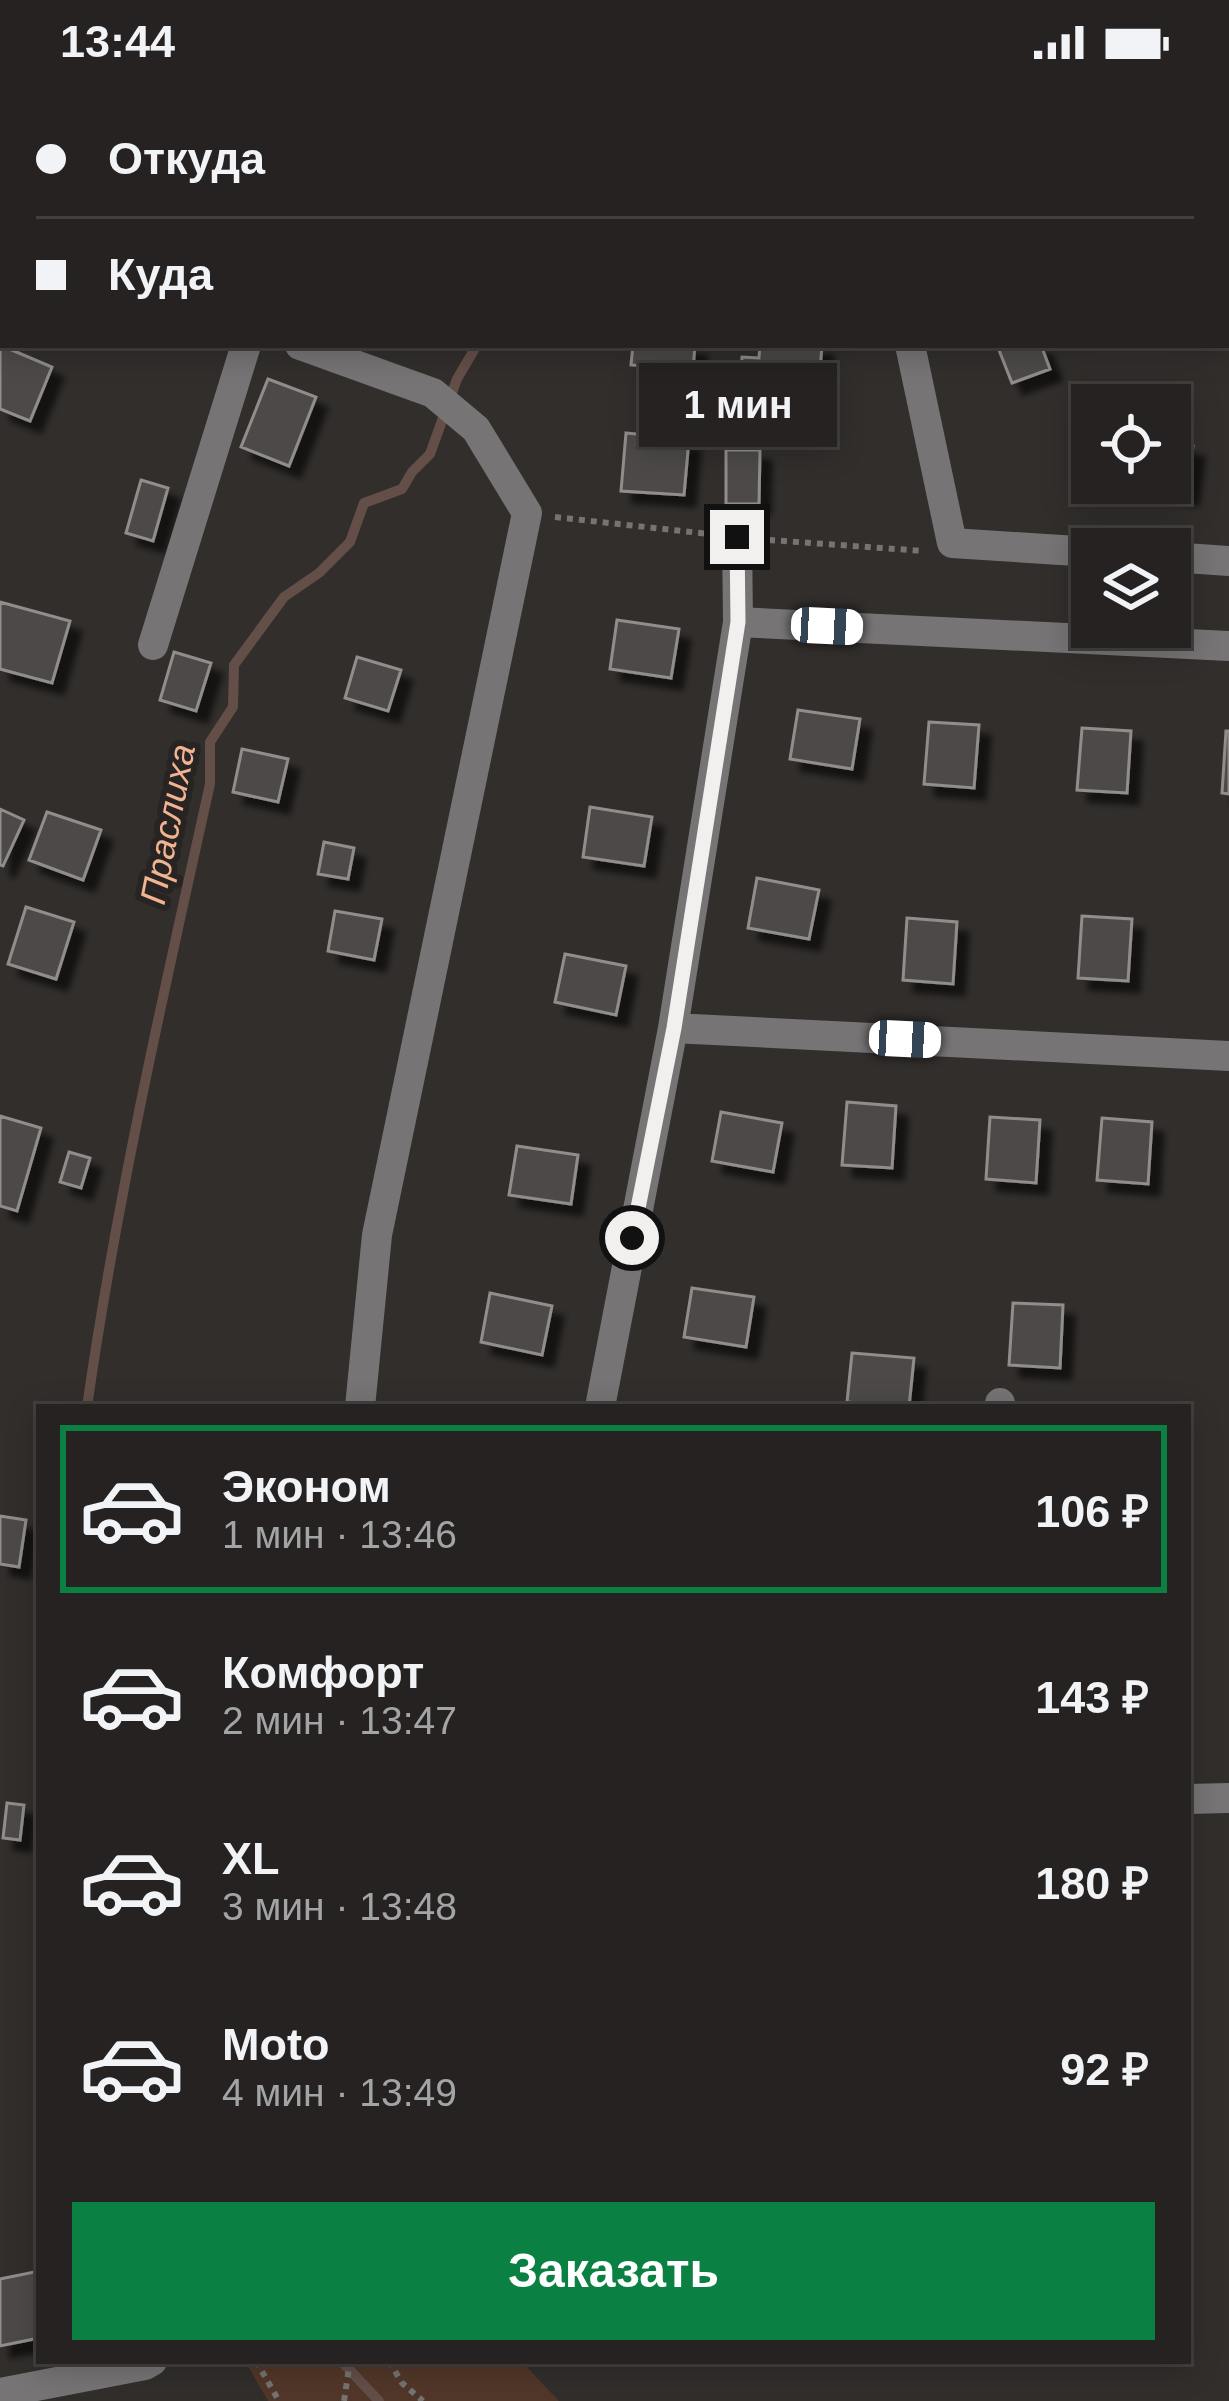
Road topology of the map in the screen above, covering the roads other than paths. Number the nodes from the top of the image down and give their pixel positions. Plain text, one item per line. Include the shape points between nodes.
1 (245, 348) edge
2 (308, 348) edge
3 (911, 348) edge
4 (737, 537) dead end
5 (1071, 551) edge
6 (1191, 558) edge
7 (1229, 561) edge
8 (738, 622) junction
9 (153, 645) dead end
10 (1229, 646) edge
11 (674, 1028) junction
12 (1229, 1056) edge
13 (360, 1404) edge
14 (601, 1404) edge
15 (1229, 1798) edge
16 (1191, 1799) edge
17 (148, 2364) edge
18 (0, 2393) edge

1 - 9 street
2 - 13 street via 434,393 476,429 527,514 377,1235
3 - 5 street via 952,543
4 - 8 street
6 - 7 street
8 - 10 street
8 - 11 street
11 - 12 street
11 - 14 street
15 - 16 street
17 - 18 street

